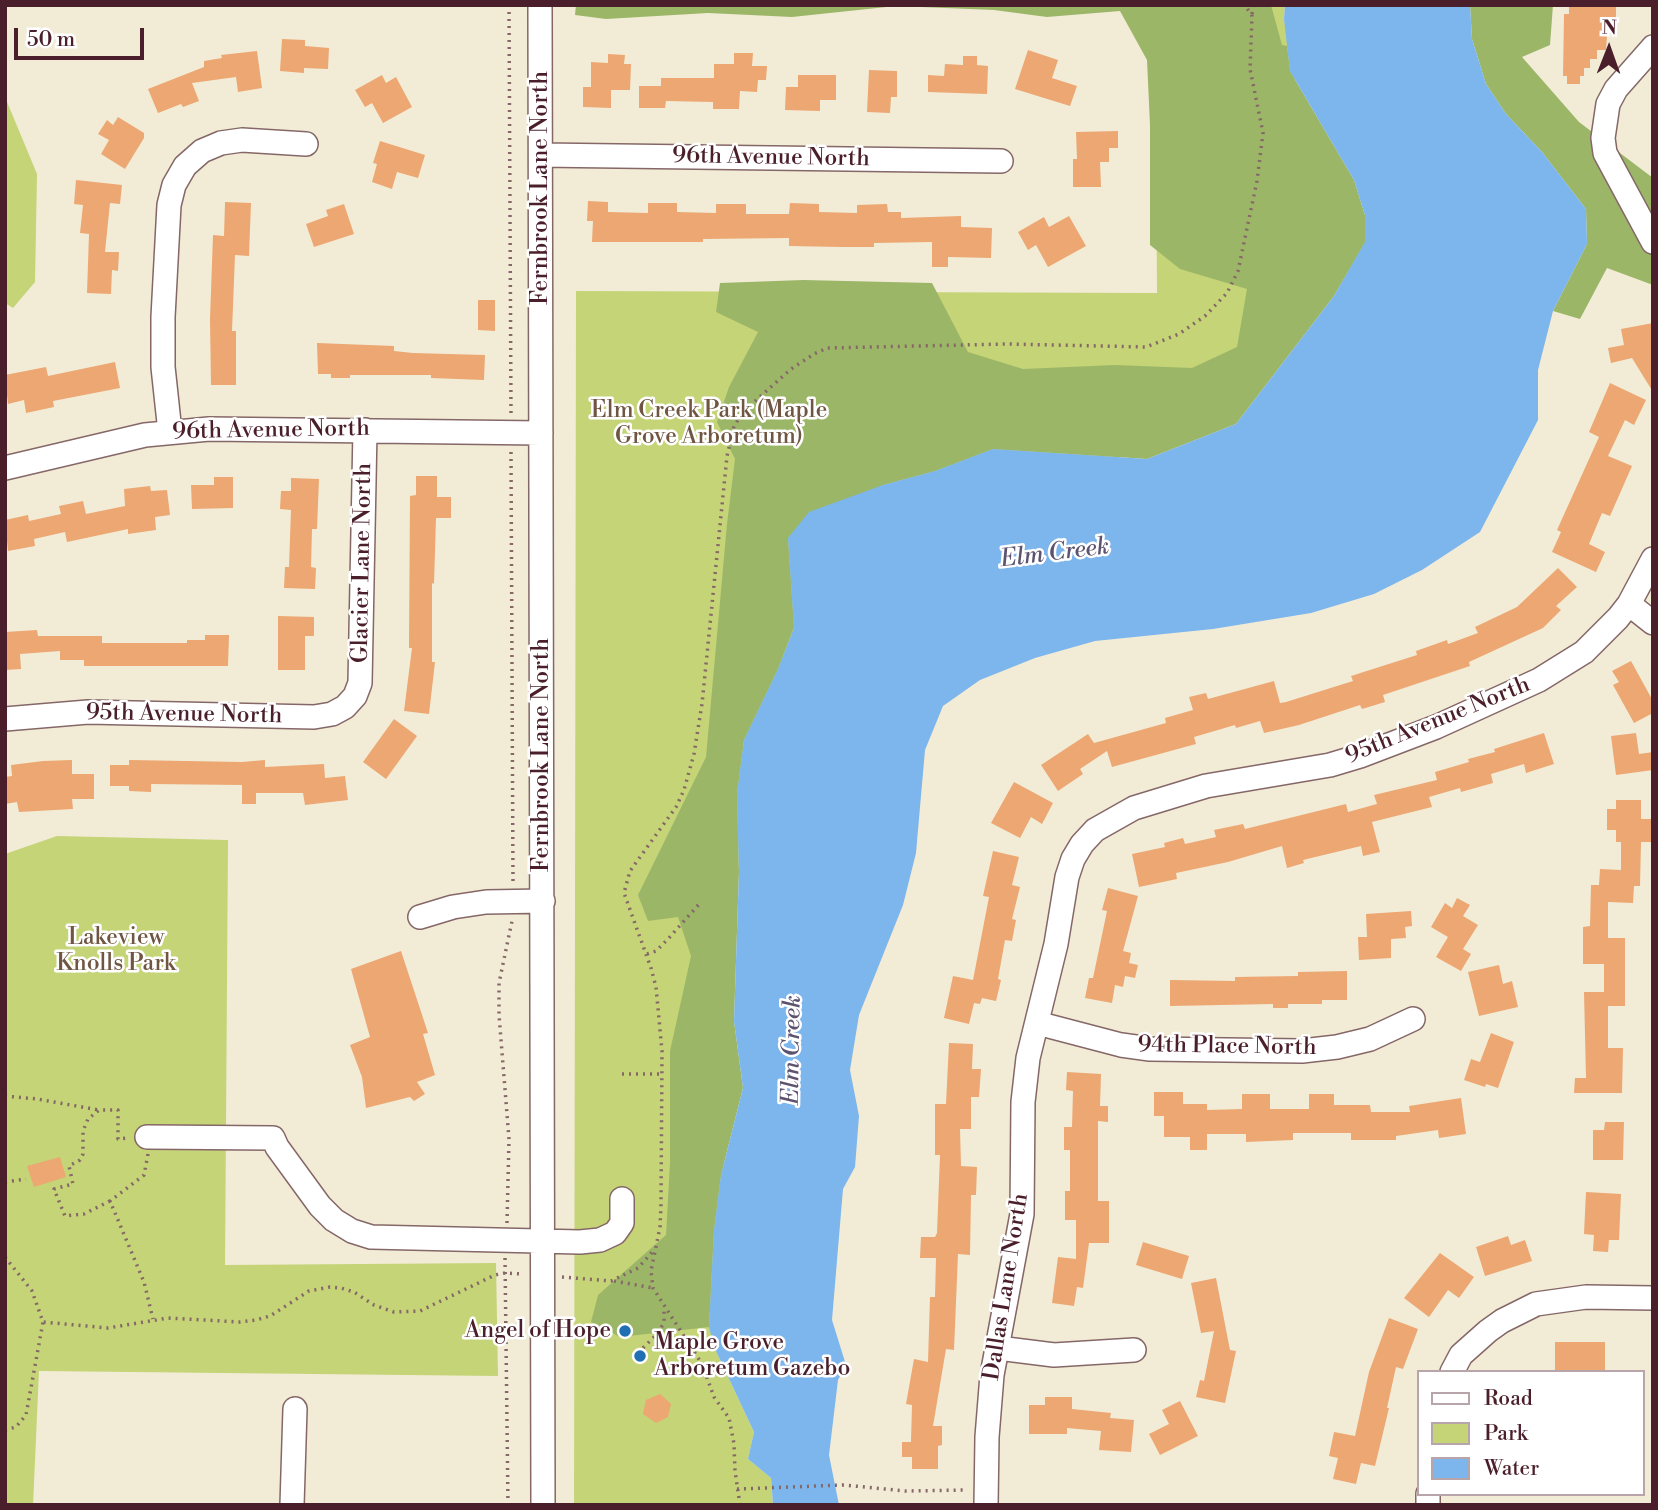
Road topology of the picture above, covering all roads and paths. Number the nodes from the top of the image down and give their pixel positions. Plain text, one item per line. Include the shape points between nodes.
1 (509, 5) edge
2 (540, 5) edge
3 (1245, 5) edge
4 (1253, 5) edge
5 (1252, 16) junction
6 (1653, 47) edge
7 (306, 144) dead end
8 (541, 155) junction
9 (1001, 160) dead end
10 (1653, 242) edge
11 (365, 430) junction
12 (170, 432) junction
13 (510, 432) junction
14 (541, 433) junction
15 (5, 468) edge
16 (1653, 559) edge
17 (1629, 604) junction
18 (1653, 623) edge
19 (355, 695) joint
20 (5, 719) edge
21 (1095, 830) joint
22 (513, 901) junction
23 (543, 901) junction
24 (701, 902) dead end
25 (420, 916) dead end
26 (647, 954) junction
27 (1413, 1019) dead end
28 (1037, 1023) junction
29 (622, 1074) dead end
30 (662, 1074) junction
31 (5, 1096) edge
32 (99, 1110) junction
33 (147, 1138) junction
34 (26, 1179) dead end
35 (5, 1182) edge
36 (622, 1199) dead end
37 (110, 1201) junction
38 (506, 1239) junction
39 (541, 1240) junction
40 (656, 1247) junction
41 (5, 1257) edge
42 (505, 1273) junction
43 (517, 1274) dead end
44 (561, 1277) dead end
45 (611, 1280) junction
46 (653, 1288) junction
47 (1653, 1298) edge
48 (663, 1305) junction
49 (153, 1319) junction
50 (43, 1322) junction
51 (643, 1348) dead end
52 (998, 1348) junction
53 (1134, 1350) dead end
54 (1453, 1370) edge
55 (295, 1409) dead end
56 (5, 1430) edge
57 (737, 1489) junction
58 (986, 1497) edge
59 (292, 1505) edge
60 (508, 1505) edge
61 (543, 1505) edge
62 (740, 1505) edge

1 - 13 path
2 - 8 street, Fernbrook Lane North
3 - 5 path
4 - 5 path
5 - 26 path via 1250,69 1263,133 1257,181 1238,271 1227,293 1205,316 1179,334 1146,347 827,348 792,369 744,411 734,426 694,754 676,807 625,883 627,907
6 - 10 street via 1616,89 1606,112 1603,138 1605,153
7 - 12 street via 221,143 185,166 174,185 163,317
8 - 9 street, 96th Avenue North
8 - 14 street, Fernbrook Lane North
11 - 12 street, 96th Avenue North
11 - 13 street, 96th Avenue North
11 - 19 street, Glacier Lane North via 360,683
12 - 15 street, 96th Avenue North
13 - 14 street, 96th Avenue North
13 - 22 path
14 - 23 street, Fernbrook Lane North
16 - 17 street, 95th Avenue North
17 - 18 street
17 - 21 street, 95th Avenue North via 1565,665 1436,727 1330,765 1168,796
19 - 20 street, 95th Avenue North via 332,714 314,717 88,712
21 - 28 street, Dallas Lane North via 1073,859 1067,877
22 - 23 street
22 - 25 street via 453,907
22 - 38 path via 512,930 499,983 509,1139
23 - 39 street, Fernbrook Lane North
24 - 26 path via 656,951
26 - 30 path via 656,987
27 - 28 street, 94th Place North via 1370,1039 1302,1051 1150,1049
28 - 52 street, Dallas Lane North via 1023,1102 1022,1214
29 - 30 path
30 - 40 path via 661,1205
31 - 32 path
32 - 33 path via 118,1110 118,1139
32 - 37 path via 83,1130 80,1160 69,1166 73,1184 54,1189 65,1216 83,1214
33 - 37 path via 144,1175
33 - 38 street via 273,1139 320,1206 352,1231 371,1237
34 - 35 path
36 - 39 street via 622,1223 615,1233 590,1241
37 - 49 path via 144,1282
38 - 39 street
38 - 42 path
39 - 61 street, Fernbrook Lane North
40 - 45 path via 638,1268
40 - 46 path
41 - 50 path via 32,1291
42 - 43 path
42 - 49 path via 420,1311 394,1312 354,1292 330,1287 309,1291 256,1320
42 - 60 path
44 - 45 path
45 - 46 path
46 - 48 path
47 - 54 street via 1553,1300 1518,1312 1461,1355
48 - 51 path via 664,1322
48 - 57 path via 702,1364 714,1397 729,1418
49 - 50 path via 108,1328
50 - 56 path via 26,1415 16,1427
52 - 53 street via 1054,1355
52 - 58 street, Dallas Lane North via 989,1406
55 - 59 street
57 - 58 path via 844,1485
57 - 62 path

